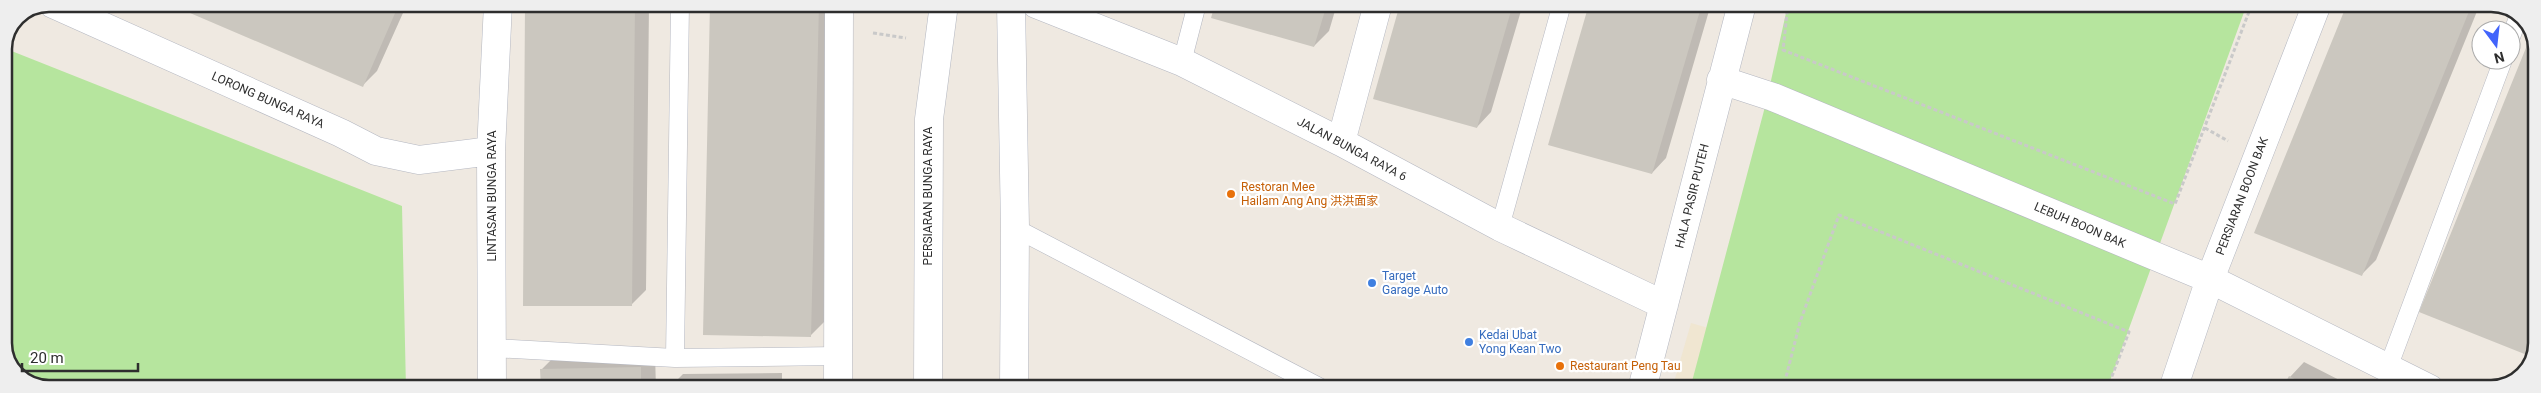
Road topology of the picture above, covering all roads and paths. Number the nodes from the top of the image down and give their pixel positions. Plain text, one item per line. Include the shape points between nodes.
1 (71, 12) edge
2 (498, 12) edge
3 (680, 12) edge
4 (943, 12) edge
5 (1011, 12) edge
6 (1057, 12) edge
7 (1195, 12) edge
8 (1376, 13) edge
9 (1560, 13) edge
10 (1740, 13) edge
11 (1787, 13) edge
12 (2249, 13) edge
13 (2314, 13) edge
14 (839, 16) edge
15 (939, 43) junction
16 (1182, 62) junction
17 (2499, 70) edge
18 (1721, 80) junction
19 (1341, 142) junction
20 (491, 151) junction
21 (1500, 227) junction
22 (1015, 228) junction
23 (2210, 279) junction
24 (1664, 305) junction
25 (493, 348) junction
26 (838, 356) junction
27 (675, 358) junction
28 (2388, 368) junction
29 (492, 380) edge
30 (838, 380) edge
31 (928, 380) edge
32 (1014, 380) edge
33 (1306, 380) edge
34 (1644, 380) edge
35 (1785, 380) edge
36 (2110, 380) edge
37 (2176, 380) edge
38 (2412, 380) edge

1 - 20 street, LORONG BUNGA RAYA via 376,151 419,160
2 - 20 street, LINTASAN BUNGA RAYA
3 - 27 lane
4 - 15 street, PERSIARAN BUNGA RAYA
5 - 22 street
6 - 16 street, JALAN BUNGA RAYA 6
7 - 16 lane
8 - 19 street
9 - 21 lane
10 - 18 street, HALA PASIR PUTEH
11 - 12 path via 1783,50 2175,204
13 - 23 street, PERSIARAN BOON BAK
14 - 15 path
14 - 26 street
15 - 31 street, PERSIARAN BUNGA RAYA via 929,120
16 - 19 street, JALAN BUNGA RAYA 6
17 - 28 lane
18 - 23 street, LEBUH BOON BAK via 1773,97
18 - 24 street, HALA PASIR PUTEH
19 - 21 street, JALAN BUNGA RAYA 6
20 - 25 street, LINTASAN BUNGA RAYA
21 - 24 street, JALAN BUNGA RAYA 6
22 - 32 street
22 - 33 lane
23 - 28 street, LEBUH BOON BAK
23 - 37 street, PERSIARAN BOON BAK
24 - 34 street, HALA PASIR PUTEH
25 - 27 lane
25 - 29 street, LINTASAN BUNGA RAYA
26 - 27 lane
26 - 30 street
28 - 38 street, LEBUH BOON BAK
35 - 36 path via 1800,322 1839,215 2129,332

